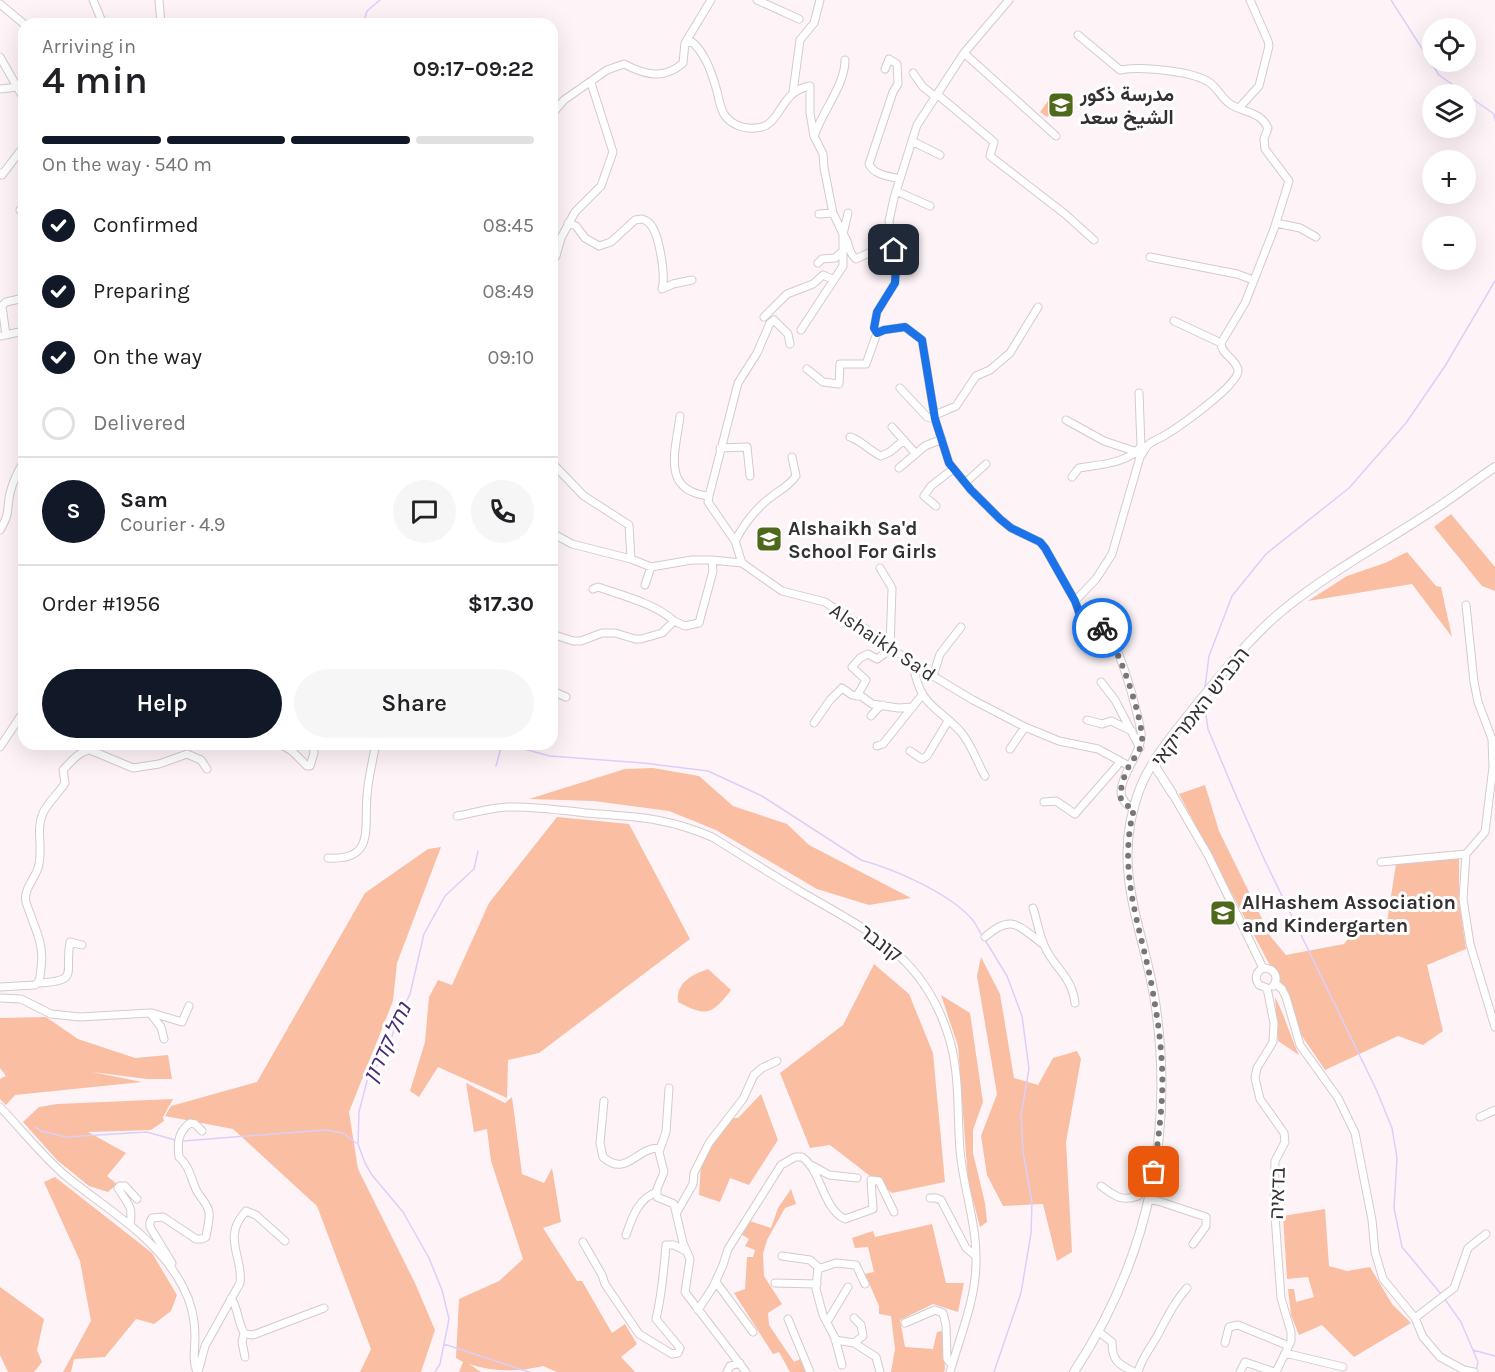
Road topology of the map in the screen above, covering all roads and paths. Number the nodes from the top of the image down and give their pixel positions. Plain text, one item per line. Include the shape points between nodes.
1 (93, 0) edge
2 (159, 0) edge
3 (711, 0) edge
4 (758, 0) edge
5 (820, 0) edge
6 (1009, 0) edge
7 (1250, 0) edge
8 (0, 4) edge
9 (100, 18) edge
10 (160, 18) edge
11 (18, 19) edge
12 (799, 19) dead end
13 (1078, 35) dead end
14 (685, 43) junction
15 (964, 53) junction
16 (0, 57) edge
17 (845, 60) dead end
18 (885, 69) dead end
19 (914, 73) dead end
20 (591, 83) junction
21 (18, 87) joint
22 (0, 89) edge
23 (793, 92) junction
24 (937, 96) junction
25 (558, 107) edge
26 (1239, 108) junction
27 (814, 136) junction
28 (1056, 136) dead end
29 (912, 141) junction
30 (18, 154) edge
31 (940, 155) dead end
32 (0, 173) edge
33 (900, 179) junction
34 (896, 191) junction
35 (930, 206) dead end
36 (833, 213) junction
37 (848, 213) dead end
38 (819, 214) dead end
39 (568, 223) junction
40 (1276, 223) junction
41 (843, 234) junction
42 (892, 236) junction
43 (1316, 237) dead end
44 (1094, 240) dead end
45 (558, 245) edge
46 (879, 248) junction
47 (843, 251) junction
48 (1150, 257) dead end
49 (818, 263) dead end
50 (896, 263) junction
51 (692, 280) dead end
52 (834, 280) junction
53 (1253, 280) junction
54 (18, 299) edge
55 (1038, 307) dead end
56 (764, 317) dead end
57 (1174, 321) dead end
58 (801, 330) dead end
59 (18, 332) edge
60 (877, 333) junction
61 (3, 335) edge
62 (1221, 343) junction
63 (790, 344) dead end
64 (807, 369) dead end
65 (900, 388) dead end
66 (1139, 393) dead end
67 (680, 416) dead end
68 (935, 417) junction
69 (1066, 420) dead end
70 (892, 427) dead end
71 (850, 437) dead end
72 (942, 439) junction
73 (904, 440) junction
74 (720, 448) junction
75 (916, 454) junction
76 (1138, 455) junction
77 (792, 457) dead end
78 (986, 464) dead end
79 (1495, 467) edge
80 (899, 468) dead end
81 (953, 469) junction
82 (558, 470) edge
83 (18, 472) edge
84 (750, 476) dead end
85 (1072, 477) dead end
86 (965, 483) junction
87 (709, 496) junction
88 (936, 506) dead end
89 (0, 530) edge
90 (558, 536) edge
91 (735, 541) junction
92 (631, 559) junction
93 (712, 560) junction
94 (742, 563) junction
95 (651, 567) junction
96 (880, 568) dead end
97 (645, 585) dead end
98 (593, 589) dead end
99 (1075, 601) junction
100 (1466, 605) dead end
101 (674, 621) junction
102 (961, 627) dead end
103 (558, 636) edge
104 (891, 648) junction
105 (913, 664) junction
106 (933, 676) junction
107 (1101, 682) dead end
108 (558, 694) edge
109 (922, 695) junction
110 (857, 696) junction
111 (566, 697) dead end
112 (883, 705) junction
113 (913, 707) junction
114 (872, 716) dead end
115 (18, 720) edge
116 (1087, 720) dead end
117 (948, 721) junction
118 (814, 723) dead end
119 (1025, 727) junction
120 (1132, 731) junction
121 (877, 746) dead end
122 (0, 747) edge
123 (1140, 748) junction
124 (1010, 749) dead end
125 (290, 750) edge
126 (313, 750) edge
127 (375, 750) edge
128 (910, 751) dead end
129 (1119, 760) junction
130 (1156, 760) junction
131 (1129, 766) junction
132 (207, 769) dead end
133 (1148, 772) junction
134 (985, 776) dead end
135 (1160, 776) junction
136 (1142, 784) junction
137 (1172, 793) junction
138 (1044, 802) dead end
139 (1134, 809) junction
140 (457, 816) dead end
141 (1466, 854) junction
142 (328, 858) dead end
143 (1381, 862) dead end
144 (1033, 909) dead end
145 (985, 937) dead end
146 (1043, 944) junction
147 (82, 945) dead end
148 (1263, 968) junction
149 (38, 983) junction
150 (1275, 983) junction
151 (0, 987) edge
152 (1267, 988) junction
153 (0, 998) edge
154 (1075, 1003) dead end
155 (189, 1006) dead end
156 (150, 1013) junction
157 (1495, 1026) edge
158 (164, 1039) dead end
159 (777, 1061) dead end
160 (669, 1088) dead end
161 (604, 1101) dead end
162 (0, 1107) edge
163 (1495, 1110) edge
164 (1480, 1117) dead end
165 (202, 1131) dead end
166 (660, 1148) junction
167 (811, 1165) junction
168 (1154, 1172) junction
169 (857, 1178) dead end
170 (1101, 1186) dead end
171 (657, 1192) junction
172 (930, 1198) dead end
173 (137, 1199) dead end
174 (1149, 1200) junction
175 (677, 1212) junction
176 (894, 1212) dead end
177 (130, 1224) junction
178 (1486, 1234) dead end
179 (626, 1235) dead end
180 (285, 1241) dead end
181 (583, 1242) dead end
182 (1193, 1244) dead end
183 (686, 1251) junction
184 (782, 1256) dead end
185 (976, 1256) junction
186 (170, 1267) junction
187 (818, 1269) junction
188 (716, 1282) junction
189 (775, 1284) dead end
190 (817, 1284) junction
191 (865, 1284) dead end
192 (848, 1287) dead end
193 (1187, 1288) dead end
194 (231, 1298) junction
195 (324, 1308) dead end
196 (698, 1310) junction
197 (854, 1318) dead end
198 (1415, 1318) junction
199 (788, 1319) dead end
200 (826, 1322) junction
201 (904, 1323) dead end
202 (753, 1332) dead end
203 (1099, 1332) junction
204 (244, 1333) junction
205 (835, 1341) junction
206 (854, 1343) junction
207 (1225, 1343) dead end
208 (1287, 1349) junction
209 (245, 1357) dead end
210 (1081, 1362) junction
211 (740, 1363) junction
212 (842, 1365) dead end
213 (1343, 1367) dead end
214 (951, 1368) edge
215 (198, 1372) edge
216 (727, 1372) edge
217 (746, 1372) edge
218 (810, 1372) edge
219 (880, 1372) edge
220 (1074, 1372) edge
221 (1084, 1372) edge
222 (1136, 1372) edge
223 (1240, 1372) edge
224 (1275, 1372) edge
225 (1474, 1372) edge

1 - 9 street
2 - 10 street
3 - 14 street
4 - 12 street
5 - 23 street via 814,23 800,40
6 - 15 street
7 - 26 street via 1269,46 1259,86
8 - 11 street
13 - 26 street via 1120,70 1148,69 1205,79
14 - 20 street via 683,63 674,72 659,76 624,64 607,70
14 - 23 street via 692,42 698,47 709,66 725,116 738,126 751,129 769,125
15 - 24 street
15 - 28 street
16 - 21 street
17 - 27 street via 845,71
18 - 33 street via 889,59 897,64 898,84 869,164 882,175
19 - 24 street via 923,87
20 - 25 street
20 - 39 street via 613,152 601,186 579,206
21 - 22 street
23 - 27 street via 810,86
24 - 29 street via 917,125
24 - 44 street via 994,142 990,156
26 - 40 street via 1257,114 1267,125 1265,149 1290,181
27 - 36 street via 824,154
29 - 31 street
29 - 33 street
30 - 32 street
33 - 34 street
34 - 35 street
34 - 42 street via 890,221
36 - 38 street
36 - 41 street
37 - 41 street
39 - 45 street
39 - 51 street via 600,246 611,243 635,220 642,219 651,225 660,252 662,289
40 - 43 street via 1300,228
40 - 53 street
41 - 46 street via 856,259
41 - 47 street
42 - 46 street
42 - 50 street
46 - 50 street
47 - 49 street
47 - 52 street via 843,266
48 - 53 street
50 - 60 street via 895,283 877,312
52 - 56 street via 823,275 813,284 787,294
52 - 58 street
53 - 62 street via 1245,303
54 - 61 street via 2,306
55 - 68 street via 1010,353 976,376 956,406
57 - 62 street
59 - 61 street
60 - 64 street via 866,364 840,364 839,384 823,382
60 - 68 street via 905,327 922,340
62 - 76 street via 1236,366 1236,377 1211,402
63 - 74 street via 788,334 774,320 770,323 738,383
65 - 68 street via 927,417
66 - 76 street
67 - 87 street via 674,473 695,495
68 - 72 street
69 - 76 street
70 - 73 street
71 - 73 street via 881,456
72 - 75 street
72 - 81 street
73 - 75 street
74 - 84 street via 747,447
74 - 87 street
75 - 80 street
76 - 85 street via 1079,468
76 - 99 street via 1112,554
77 - 91 street via 796,476 747,520
78 - 86 street
79 - 130 main road, הכביש האמריקאי via 1280,613 1234,659
81 - 86 street
81 - 88 street via 924,496
82 - 92 street via 584,496 629,525
83 - 89 street via 10,494 9,515
86 - 99 street via 1011,528 1040,542
87 - 91 street via 708,502
90 - 92 street via 572,544
91 - 94 street
92 - 95 street
93 - 94 street, Alshaikh Sa'd
93 - 95 street, Alshaikh Sa'd
93 - 101 street via 713,571 699,623 685,626
94 - 104 street, Alshaikh Sa'd via 782,591 825,602
95 - 97 street
96 - 104 street via 892,588
98 - 101 street via 598,587 634,600
99 - 123 street via 1087,623 1107,632 1120,658 1137,714
100 - 141 street via 1474,682 1493,746 1485,832
101 - 103 street via 662,633 641,639 615,633 581,641
102 - 106 street via 940,654
104 - 105 street, Alshaikh Sa'd
104 - 110 street via 877,659 868,654 863,656 852,667 866,680
105 - 106 street, Alshaikh Sa'd
105 - 109 street
106 - 119 street, Alshaikh Sa'd
107 - 120 street
108 - 111 street
109 - 113 street
109 - 117 street
110 - 112 street
110 - 118 street via 842,688
112 - 113 street
112 - 114 street
113 - 121 street via 883,744
115 - 122 street
116 - 120 street via 1111,722
117 - 128 street via 927,756 922,759
117 - 134 street via 966,738
119 - 124 street
119 - 129 street, Alshaikh Sa'd
120 - 123 street
123 - 131 street
125 - 126 street via 307,766 313,761
127 - 142 street via 364,845 354,856
129 - 131 street, Alshaikh Sa'd
129 - 138 street via 1075,814 1056,801
130 - 133 main road, הכביש האמריקאי
130 - 135 main road
131 - 139 street via 1120,797
132 - 149 street via 201,760 187,754 133,768 84,750 63,770 65,783 39,824 39,867 25,894 40,937 43,958
133 - 135 main road
133 - 136 main road, הכביש האמריקאי
135 - 137 main road
136 - 137 main road via 1153,779
136 - 139 main road, הכביש האמריקאי
137 - 148 street via 1208,855
139 - 168 main road, הכביש האמריקאי via 1128,834 1128,879 1153,992 1162,1068
140 - 185 street, קונבר via 505,807 535,808 636,816 688,827 712,837 892,947 933,998 951,1043 962,1166
141 - 143 street
141 - 157 street via 1463,899 1470,944
144 - 146 street
145 - 146 street via 1005,923 1017,926
146 - 154 street via 1065,974
147 - 149 street via 70,942 68,976 61,982
148 - 150 street via 1274,972
148 - 152 street via 1256,979 1258,985
149 - 151 street
150 - 152 street
150 - 198 street via 1286,997 1300,1045 1338,1098 1355,1133 1378,1268
152 - 208 street, בדאיה via 1274,1023 1273,1042 1255,1078 1260,1099 1280,1126 1285,1142 1275,1161 1274,1202 1281,1298 1291,1332
153 - 156 street via 21,999 51,1014 80,1017
155 - 156 street via 182,1022
156 - 158 street via 161,1027
159 - 175 street via 754,1075 743,1099 709,1143
160 - 166 street via 666,1132
161 - 166 street via 600,1143 603,1157 609,1163 617,1166
162 - 177 street via 66,1176
163 - 164 street
165 - 186 street via 190,1123 184,1128 178,1152 210,1214 206,1237 196,1239 163,1217 150,1222 172,1263
166 - 171 street via 664,1172
167 - 169 street via 829,1175
167 - 176 street via 822,1191 840,1217 845,1219 873,1209 871,1180 879,1181
167 - 188 street via 802,1157 780,1165 728,1249
168 - 170 street via 1146,1174 1138,1196 1127,1200
168 - 174 main road, הכביש האמריקאי
171 - 175 street via 657,1197 674,1204
171 - 179 street via 650,1194 635,1211
172 - 185 street via 941,1200 966,1248
173 - 177 street via 125,1186 118,1188 129,1202
174 - 182 street via 1206,1217 1206,1226
174 - 203 main road, הכביש האמריקאי via 1125,1278
175 - 183 street
177 - 186 street via 150,1241
178 - 198 street via 1468,1248 1454,1288
180 - 194 street via 256,1215 244,1213 234,1235 240,1283
181 - 183 street via 605,1284 639,1334 672,1354 680,1348 656,1319 664,1284 663,1265 666,1245
183 - 196 street via 690,1259 685,1292
184 - 187 street via 810,1260
185 - 214 street, קונבר via 974,1290
186 - 215 street via 191,1304
187 - 190 street
187 - 191 street via 836,1263 856,1265
188 - 196 street
188 - 202 street
189 - 190 street
190 - 200 street
192 - 200 street
193 - 222 street via 1172,1305
194 - 204 street
194 - 215 street via 205,1347
195 - 204 street via 254,1335
196 - 211 street
197 - 206 street via 861,1324 863,1336
198 - 225 street via 1423,1337 1440,1357
199 - 218 street
200 - 205 street
201 - 214 street via 934,1310 943,1313
203 - 210 main road, הכביש האמריקאי
203 - 222 street via 1112,1342 1115,1359
204 - 209 street
205 - 206 street
205 - 212 street
206 - 219 street via 876,1357
207 - 208 street via 1229,1327 1238,1325
208 - 213 street
208 - 224 street
210 - 220 main road, הכביש האמריקאי
210 - 221 street
211 - 216 street via 730,1366
211 - 217 street
223 - 224 street via 1245,1362

